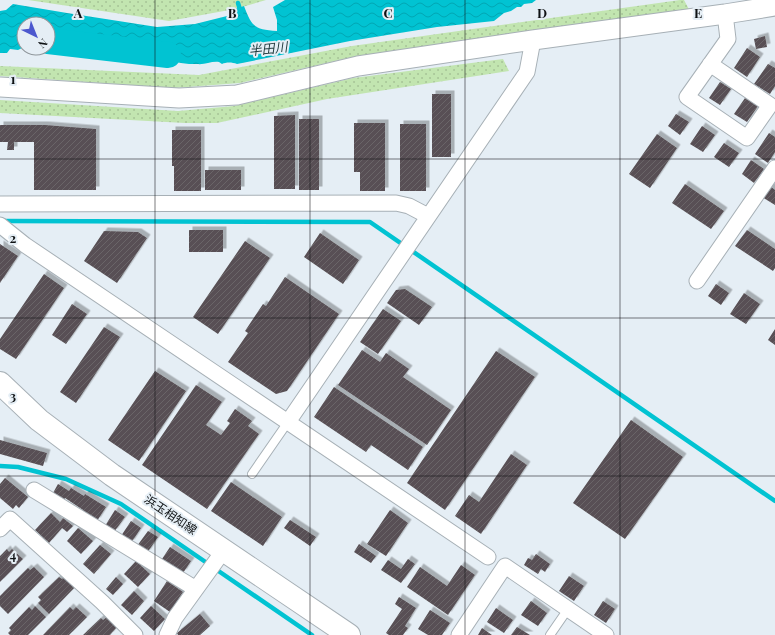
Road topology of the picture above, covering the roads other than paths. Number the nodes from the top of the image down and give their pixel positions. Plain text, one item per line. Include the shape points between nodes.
1 (775, 6) edge
2 (725, 14) junction
3 (533, 40) junction
4 (710, 64) junction
5 (0, 86) edge
6 (775, 168) edge
7 (0, 204) edge
8 (428, 216) junction
9 (1, 226) edge
10 (697, 281) dead end
11 (0, 383) edge
12 (288, 422) junction
13 (252, 474) dead end
14 (34, 490) dead end
15 (0, 529) edge
16 (224, 550) junction
17 (488, 557) dead end
18 (196, 589) junction
19 (568, 609) junction
20 (135, 635) edge
21 (167, 635) edge
22 (350, 635) edge
23 (458, 635) edge
24 (550, 635) edge
25 (606, 635) edge

1 - 2 street
2 - 3 street
2 - 4 street via 728,39
3 - 5 street via 358,66 237,95 179,98
3 - 8 street via 527,72
4 - 4 street via 687,97 747,138 770,105
6 - 10 street
7 - 8 street via 396,203 409,206
8 - 12 street
9 - 12 street via 25,245
11 - 16 main road, 浜玉相知線 via 39,420 112,475
12 - 13 lane
12 - 17 street
14 - 18 street
15 - 20 street via 10,519
16 - 18 street
16 - 22 main road, 浜玉相知線
18 - 21 street via 175,618
19 - 23 street via 505,566
19 - 24 lane
19 - 25 street

